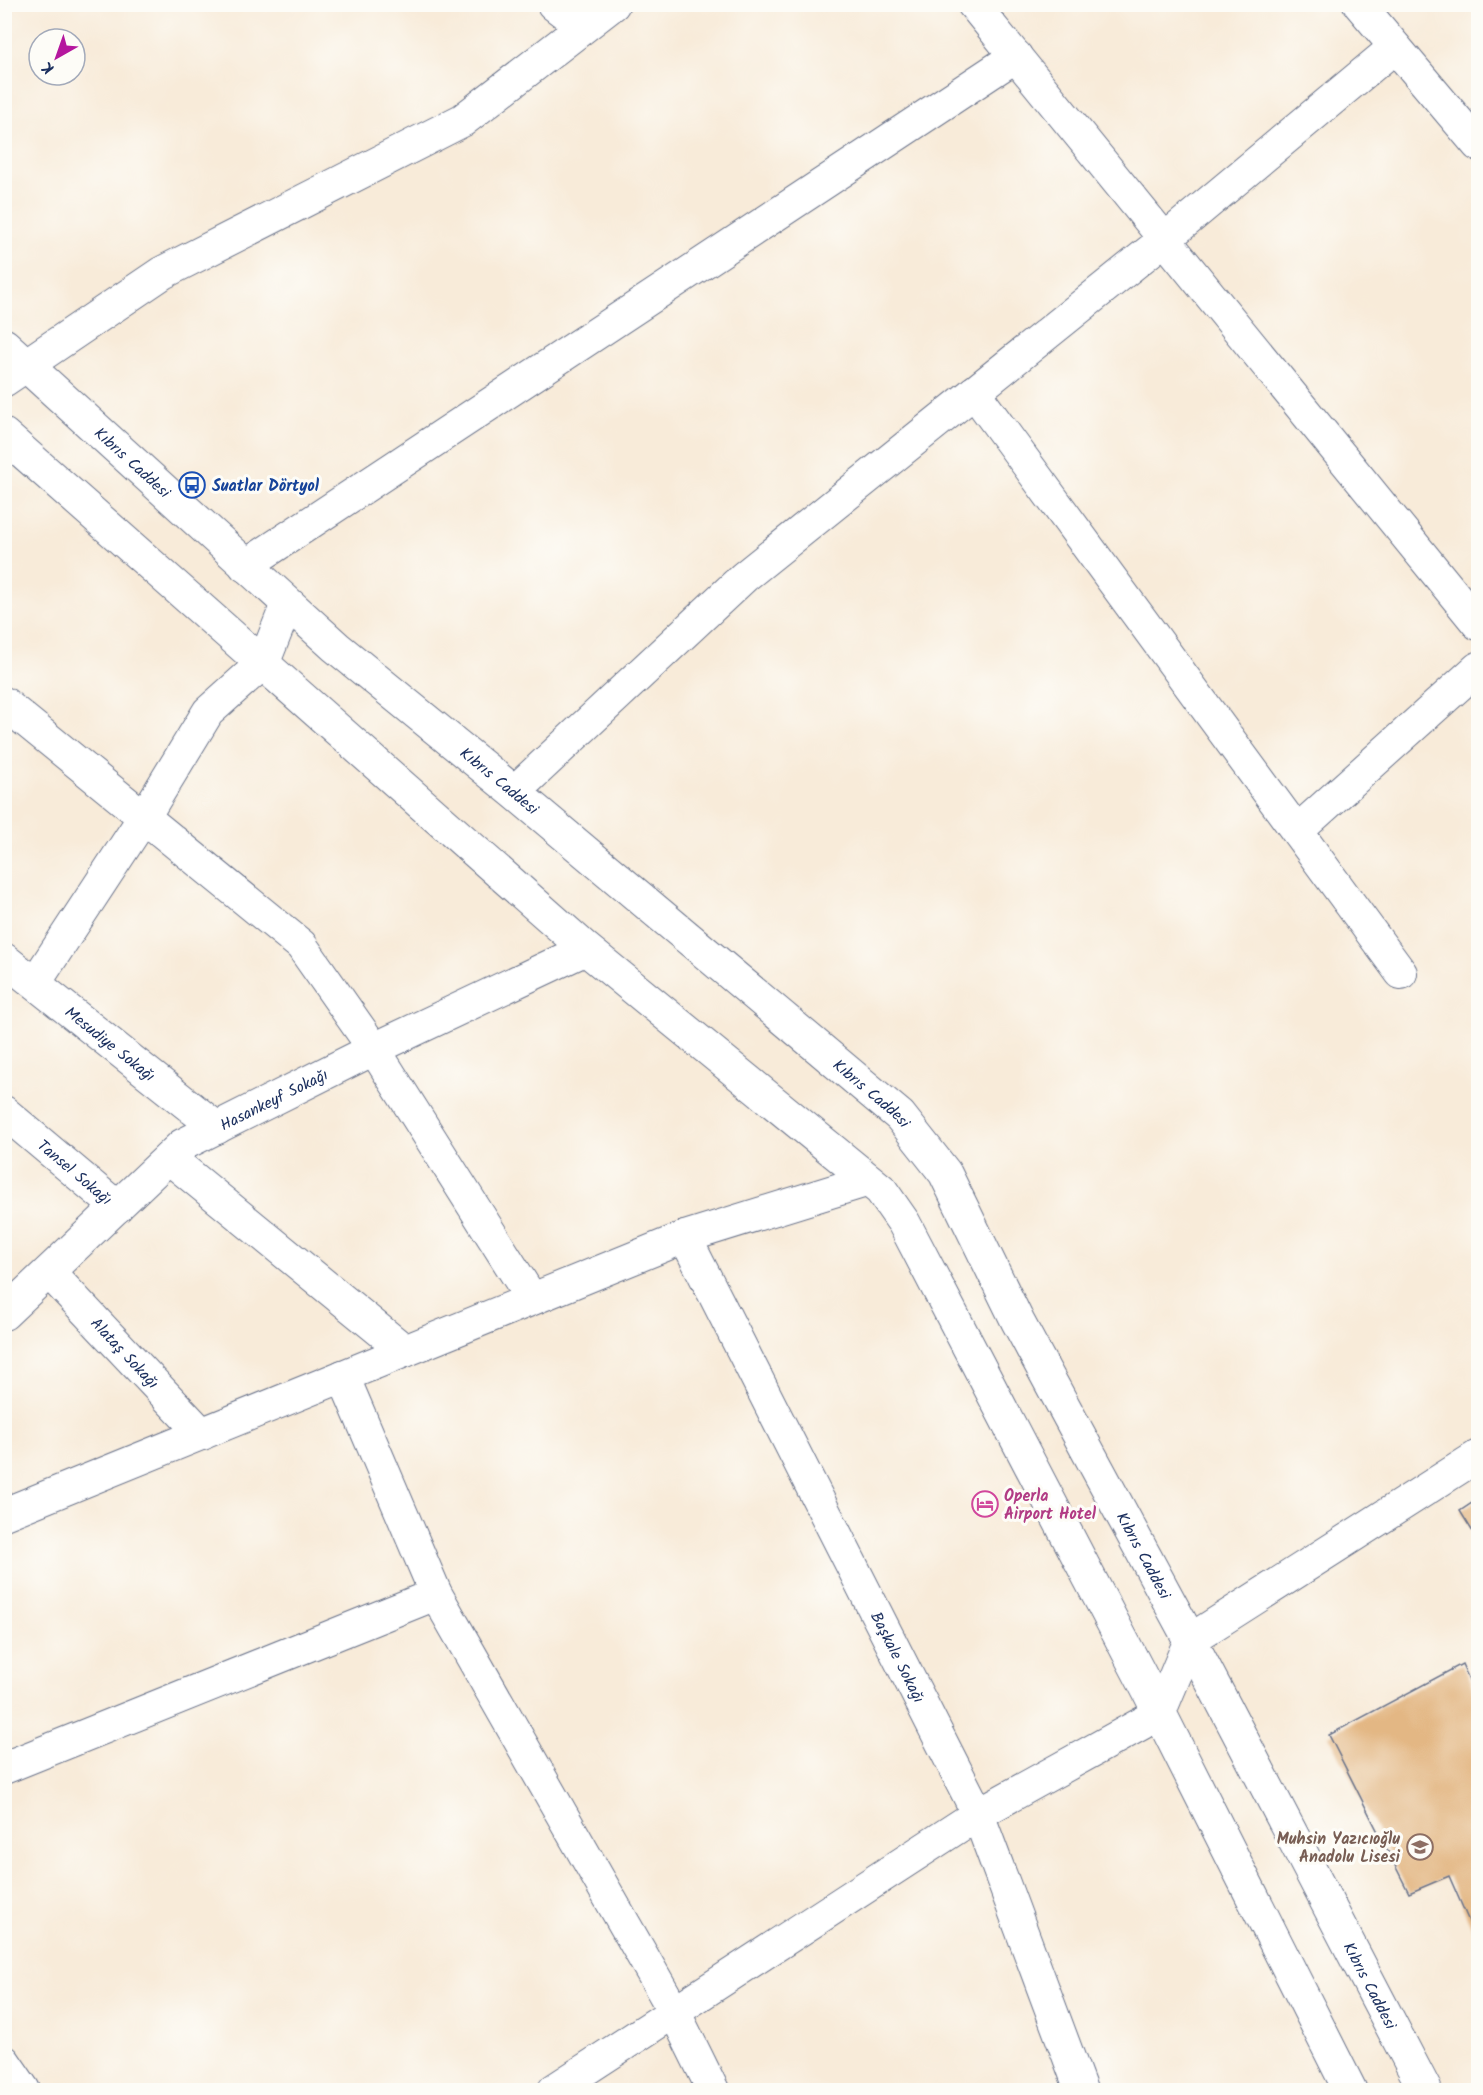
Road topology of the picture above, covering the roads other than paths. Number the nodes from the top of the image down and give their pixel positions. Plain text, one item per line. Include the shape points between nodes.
1 (554, 4) edge
2 (613, 4) edge
3 (973, 4) edge
4 (1359, 4) edge
5 (583, 27) junction
6 (1395, 47) junction
7 (1016, 56) junction
8 (1479, 145) edge
9 (1165, 239) junction
10 (12, 364) edge
11 (974, 392) junction
12 (4, 435) edge
13 (245, 566) junction
14 (287, 604) junction
15 (1479, 624) edge
16 (264, 662) junction
17 (1479, 668) edge
18 (4, 703) edge
19 (514, 792) junction
20 (144, 817) junction
21 (1297, 831) junction
22 (586, 949) junction
23 (4, 958) edge
24 (1401, 973) dead end
25 (35, 983) junction
26 (374, 1049) junction
27 (4, 1112) edge
28 (217, 1128) junction
29 (169, 1158) junction
30 (869, 1180) junction
31 (117, 1207) junction
32 (685, 1237) junction
33 (49, 1272) junction
34 (531, 1299) junction
35 (4, 1314) edge
36 (405, 1351) junction
37 (343, 1376) junction
38 (202, 1434) junction
39 (1479, 1456) edge
40 (4, 1514) edge
41 (436, 1594) junction
42 (1190, 1640) junction
43 (1159, 1714) junction
44 (4, 1768) edge
45 (978, 1814) junction
46 (674, 2011) junction
47 (4, 2061) edge
48 (24, 2091) edge
49 (554, 2091) edge
50 (713, 2091) edge
51 (1081, 2091) edge
52 (1350, 2091) edge
53 (1425, 2091) edge

1 - 5 street
2 - 5 main road
3 - 7 street
4 - 6 street
5 - 10 main road via 463,120 162,273
6 - 8 street
6 - 9 street
7 - 9 street
7 - 13 street
9 - 11 street
9 - 15 street
10 - 13 main road, Kıbrıs Caddesi
11 - 19 street via 744,577
11 - 21 street
12 - 16 main road
13 - 14 main road, Kıbrıs Caddesi
14 - 16 street
14 - 19 main road, Kıbrıs Caddesi
16 - 20 street via 208,712
16 - 22 main road
17 - 21 street
18 - 20 street
19 - 42 main road, Kıbrıs Caddesi via 900,1116 927,1147 950,1182 1018,1322
20 - 25 street
20 - 26 street via 302,945
21 - 24 street
22 - 26 street, Hasankeyf Sokağı
22 - 30 main road
23 - 25 street, Mesudiye Sokağı
25 - 28 street, Mesudiye Sokağı
26 - 28 street, Hasankeyf Sokağı
26 - 34 street
27 - 31 street, Tansel Sokağı
28 - 29 street, Hasankeyf Sokağı via 182,1145
29 - 31 street, Hasankeyf Sokağı
29 - 36 street
30 - 32 street
30 - 43 main road via 904,1223
31 - 33 street, Hasankeyf Sokağı
32 - 34 street
32 - 45 street, Başkale Sokağı
33 - 35 street, Hasankeyf Sokağı
33 - 38 street, Alataş Sokağı
34 - 36 street
36 - 37 street
37 - 38 street
37 - 41 street
38 - 40 street
39 - 42 street
41 - 44 street
41 - 46 street
42 - 43 street
42 - 53 main road, Kıbrıs Caddesi
43 - 45 street
43 - 52 main road
45 - 46 street
45 - 51 street, Başkale Sokağı
46 - 49 street
46 - 50 street
47 - 48 street

